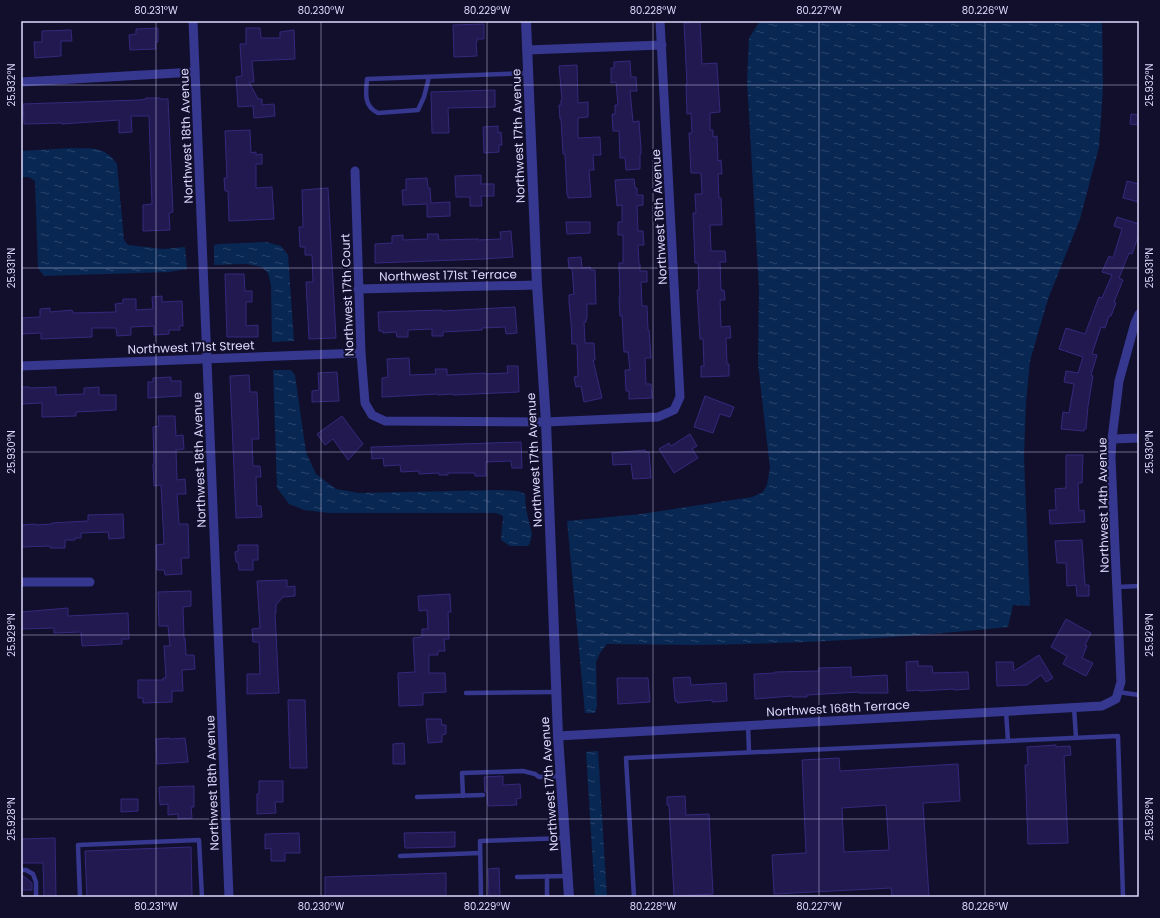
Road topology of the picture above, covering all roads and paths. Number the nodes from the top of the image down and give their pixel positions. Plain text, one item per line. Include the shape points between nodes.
1 (193, 21) edge
2 (526, 21) edge
3 (660, 21) edge
4 (662, 45) junction
5 (527, 50) junction
6 (195, 72) junction
7 (528, 73) junction
8 (429, 77) junction
9 (21, 82) edge
10 (355, 171) dead end
11 (537, 285) junction
12 (358, 289) junction
13 (1139, 314) edge
14 (361, 353) junction
15 (206, 358) junction
16 (21, 366) edge
17 (546, 422) junction
18 (1139, 438) edge
19 (1112, 439) junction
20 (21, 582) edge
21 (90, 582) dead end
22 (1139, 586) edge
23 (1117, 587) junction
24 (556, 692) junction
25 (466, 693) dead end
26 (1117, 695) junction
27 (1139, 695) edge
28 (1074, 707) junction
29 (1006, 711) junction
30 (748, 725) junction
31 (558, 736) junction
32 (1076, 738) junction
33 (1008, 741) junction
34 (749, 752) junction
35 (561, 776) junction
36 (483, 795) dead end
37 (463, 796) junction
38 (417, 797) dead end
39 (565, 838) junction
40 (480, 854) junction
41 (400, 856) dead end
42 (21, 870) edge
43 (547, 876) junction
44 (568, 876) junction
45 (517, 877) dead end
46 (36, 897) edge
47 (80, 897) edge
48 (202, 897) edge
49 (229, 897) edge
50 (481, 897) edge
51 (547, 897) edge
52 (569, 897) edge
53 (634, 897) edge
54 (1123, 897) edge

1 - 6 street, Northwest 18th Avenue
2 - 5 street, Northwest 17th Avenue
3 - 4 street, Northwest 16th Avenue
4 - 5 street
4 - 17 street, Northwest 16th Avenue via 680,397 674,410 658,417
5 - 7 street, Northwest 17th Avenue
6 - 9 street
6 - 15 street, Northwest 18th Avenue
7 - 8 lane
7 - 11 street, Northwest 17th Avenue
8 - 8 lane via 366,79 368,106 378,112 418,110
10 - 12 street, Northwest 17th Court
11 - 12 street, Northwest 171st Terrace
11 - 17 street, Northwest 17th Avenue
12 - 14 street, Northwest 17th Court
13 - 19 street, Northwest 14th Avenue via 1119,380
14 - 15 street, Northwest 171st Street
14 - 17 street, Northwest 17th Court via 365,403 372,415 385,421
15 - 16 street, Northwest 171st Street
15 - 49 street, Northwest 18th Avenue
17 - 24 street, Northwest 17th Avenue
18 - 19 street
19 - 23 street, Northwest 14th Avenue
20 - 21 street
22 - 23 lane
23 - 26 street, Northwest 14th Avenue via 1121,682
24 - 25 lane
24 - 31 street, Northwest 17th Avenue
26 - 27 lane
26 - 28 street, Northwest 168th Terrace via 1102,706
28 - 29 street, Northwest 168th Terrace
28 - 32 lane
29 - 30 street, Northwest 168th Terrace
29 - 33 lane
30 - 31 street, Northwest 168th Terrace
30 - 34 lane
31 - 35 street, Northwest 17th Avenue
32 - 33 lane
32 - 54 lane via 1118,736
33 - 34 lane
34 - 53 lane via 626,758
35 - 37 lane via 539,777 523,771 462,773
35 - 39 street, Northwest 17th Avenue
36 - 37 lane
37 - 38 lane
39 - 40 lane via 480,841
39 - 44 street, Northwest 17th Avenue
40 - 41 lane
40 - 50 lane
42 - 46 lane via 33,874
43 - 44 lane
43 - 45 lane
43 - 51 lane
44 - 52 street, Northwest 17th Avenue
47 - 48 lane via 78,845 199,840

